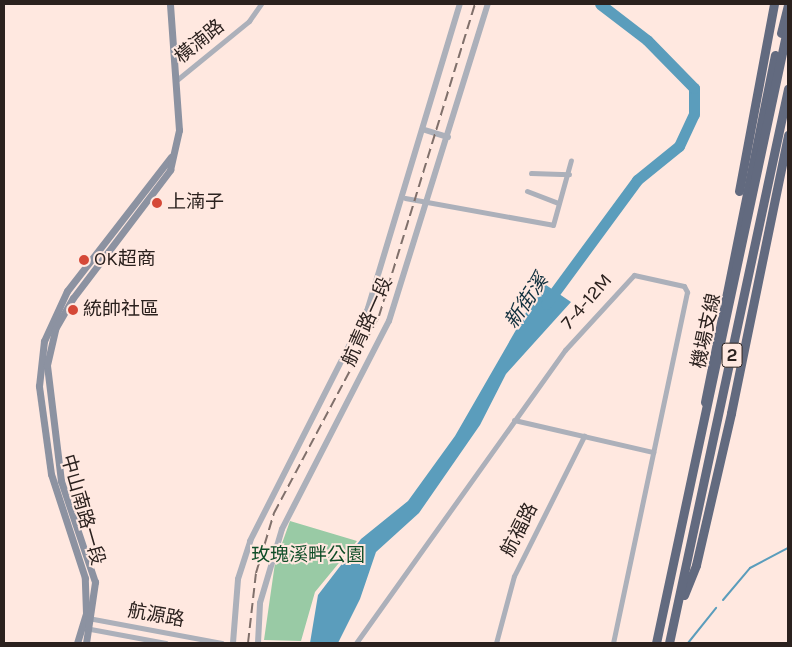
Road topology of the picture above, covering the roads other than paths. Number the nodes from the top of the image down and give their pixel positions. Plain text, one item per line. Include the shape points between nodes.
1 (170, 4) edge
2 (261, 4) edge
3 (460, 4) edge
4 (488, 4) edge
5 (774, 4) edge
6 (788, 4) edge
7 (788, 25) edge
8 (178, 80) junction
9 (788, 90) edge
10 (425, 130) junction
11 (788, 135) edge
12 (448, 137) junction
13 (172, 157) junction
14 (571, 160) dead end
15 (788, 166) edge
16 (532, 173) dead end
17 (569, 174) junction
18 (527, 191) dead end
19 (776, 195) junction
20 (405, 198) junction
21 (427, 203) junction
22 (558, 203) junction
23 (712, 354) junction
24 (514, 420) junction
25 (704, 425) junction
26 (584, 436) junction
27 (654, 452) junction
28 (84, 618) junction
29 (93, 620) junction
30 (674, 621) junction
31 (82, 628) junction
32 (90, 629) junction
33 (77, 643) edge
34 (86, 643) edge
35 (166, 643) edge
36 (222, 643) edge
37 (233, 643) edge
38 (258, 643) edge
39 (356, 643) edge
40 (496, 643) edge
41 (613, 643) edge
42 (656, 643) edge
43 (670, 643) edge

1 - 8 main road, 中山南路一段
2 - 8 street, 橫湳路 via 249,21
3 - 10 street, 航青路一段
4 - 12 street, 航青路一段
5 - 23 highway
6 - 23 highway
7 - 25 highway, 機場支線 / 2
8 - 13 main road, 中山南路一段 via 179,130
9 - 30 highway, 機場支線 / 2
10 - 12 street
10 - 20 street, 航青路一段
11 - 19 highway
12 - 21 street, 航青路一段
13 - 28 main road, 中山南路一段 via 67,291 44,341 39,386 44,431 57,495 82,563
13 - 29 main road, 中山南路一段 via 170,170 65,311 47,365 61,481 94,582
14 - 17 street
15 - 19 highway
16 - 17 street
17 - 22 street
18 - 22 street
19 - 30 highway via 696,565
20 - 21 street
20 - 37 street, 航青路一段 via 355,338 250,541 238,579
21 - 22 street via 553,225
21 - 38 street, 航青路一段 via 389,320 282,529 260,603
23 - 25 highway
24 - 26 street
24 - 27 street, 7-4-12M via 565,350 631,275 684,286 688,292
24 - 39 street, 7-4-12M
25 - 42 highway, 機場支線 / 2
26 - 27 street
26 - 40 street, 航福路 via 514,576
27 - 41 street, 7-4-12M
28 - 29 street, 航源路
28 - 31 main road, 中山南路一段
29 - 32 main road, 中山南路一段
29 - 36 street, 航源路
30 - 43 highway, 機場支線 / 2
31 - 32 street, 航源路
31 - 33 main road, 中山南路一段
32 - 34 main road, 中山南路一段
32 - 35 street, 航源路

